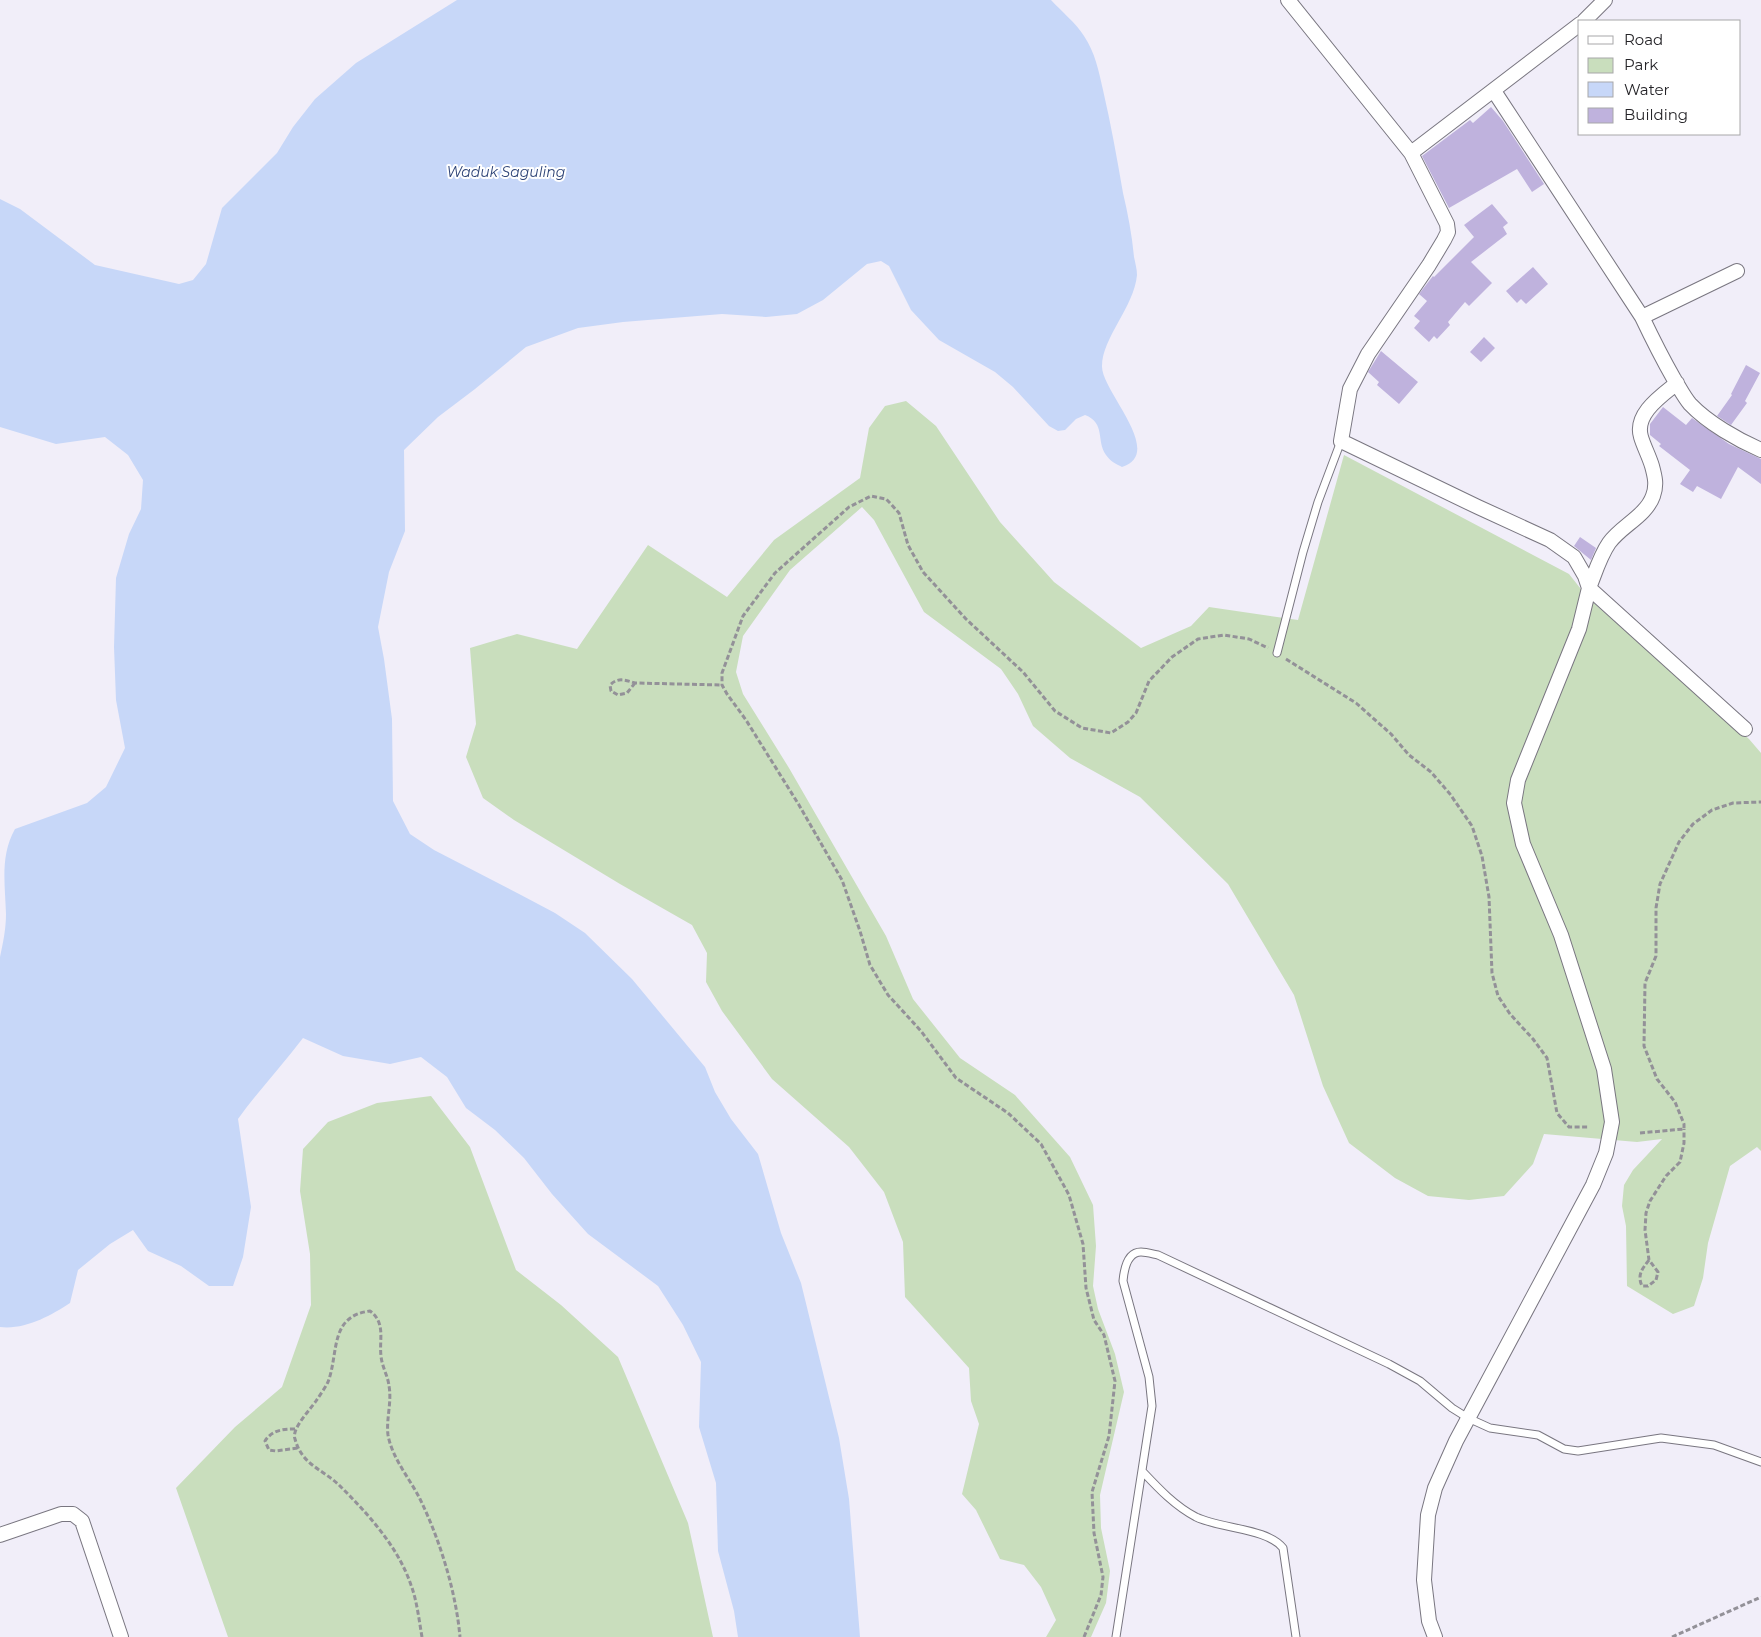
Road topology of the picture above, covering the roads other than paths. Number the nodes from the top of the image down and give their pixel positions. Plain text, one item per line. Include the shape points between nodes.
1 (1288, 0) edge
2 (1605, 0) edge
3 (1585, 20) edge
4 (1578, 26) edge
5 (1494, 91) junction
6 (1411, 152) junction
7 (1738, 271) dead end
8 (1642, 317) junction
9 (1677, 383) junction
10 (1340, 441) junction
11 (1761, 450) edge
12 (1589, 588) junction
13 (1277, 653) road end
14 (1745, 729) dead end
15 (1468, 1418) junction
16 (1761, 1462) edge
17 (1143, 1472) junction
18 (0, 1535) edge
19 (121, 1637) edge
20 (1116, 1637) edge
21 (1296, 1637) edge
22 (1435, 1637) edge

1 - 6 street
2 - 3 street
4 - 5 street
5 - 6 street
5 - 8 street
6 - 10 street via 1448,232 1368,354 1350,389
7 - 8 street
8 - 9 street
9 - 11 street via 1691,405 1740,440
9 - 12 street via 1650,406 1641,422 1641,437 1656,477 1652,498 1609,543
10 - 12 street via 1550,540 1574,557 1586,576
10 - 13 lane via 1318,502
12 - 14 street
12 - 15 street via 1579,630 1518,780 1514,803 1523,844 1561,935 1604,1069 1612,1122 1606,1153 1593,1184
15 - 16 lane via 1490,1428 1538,1435 1564,1450 1578,1451 1661,1438 1714,1445
15 - 17 lane via 1420,1381 1389,1364 1158,1255 1139,1251 1124,1266 1123,1281 1149,1377 1151,1396
15 - 22 street via 1436,1488 1428,1515 1424,1580 1429,1621
17 - 20 lane
17 - 21 lane via 1168,1497 1194,1516 1278,1542 1283,1548
18 - 19 street via 61,1514 73,1514 82,1521

